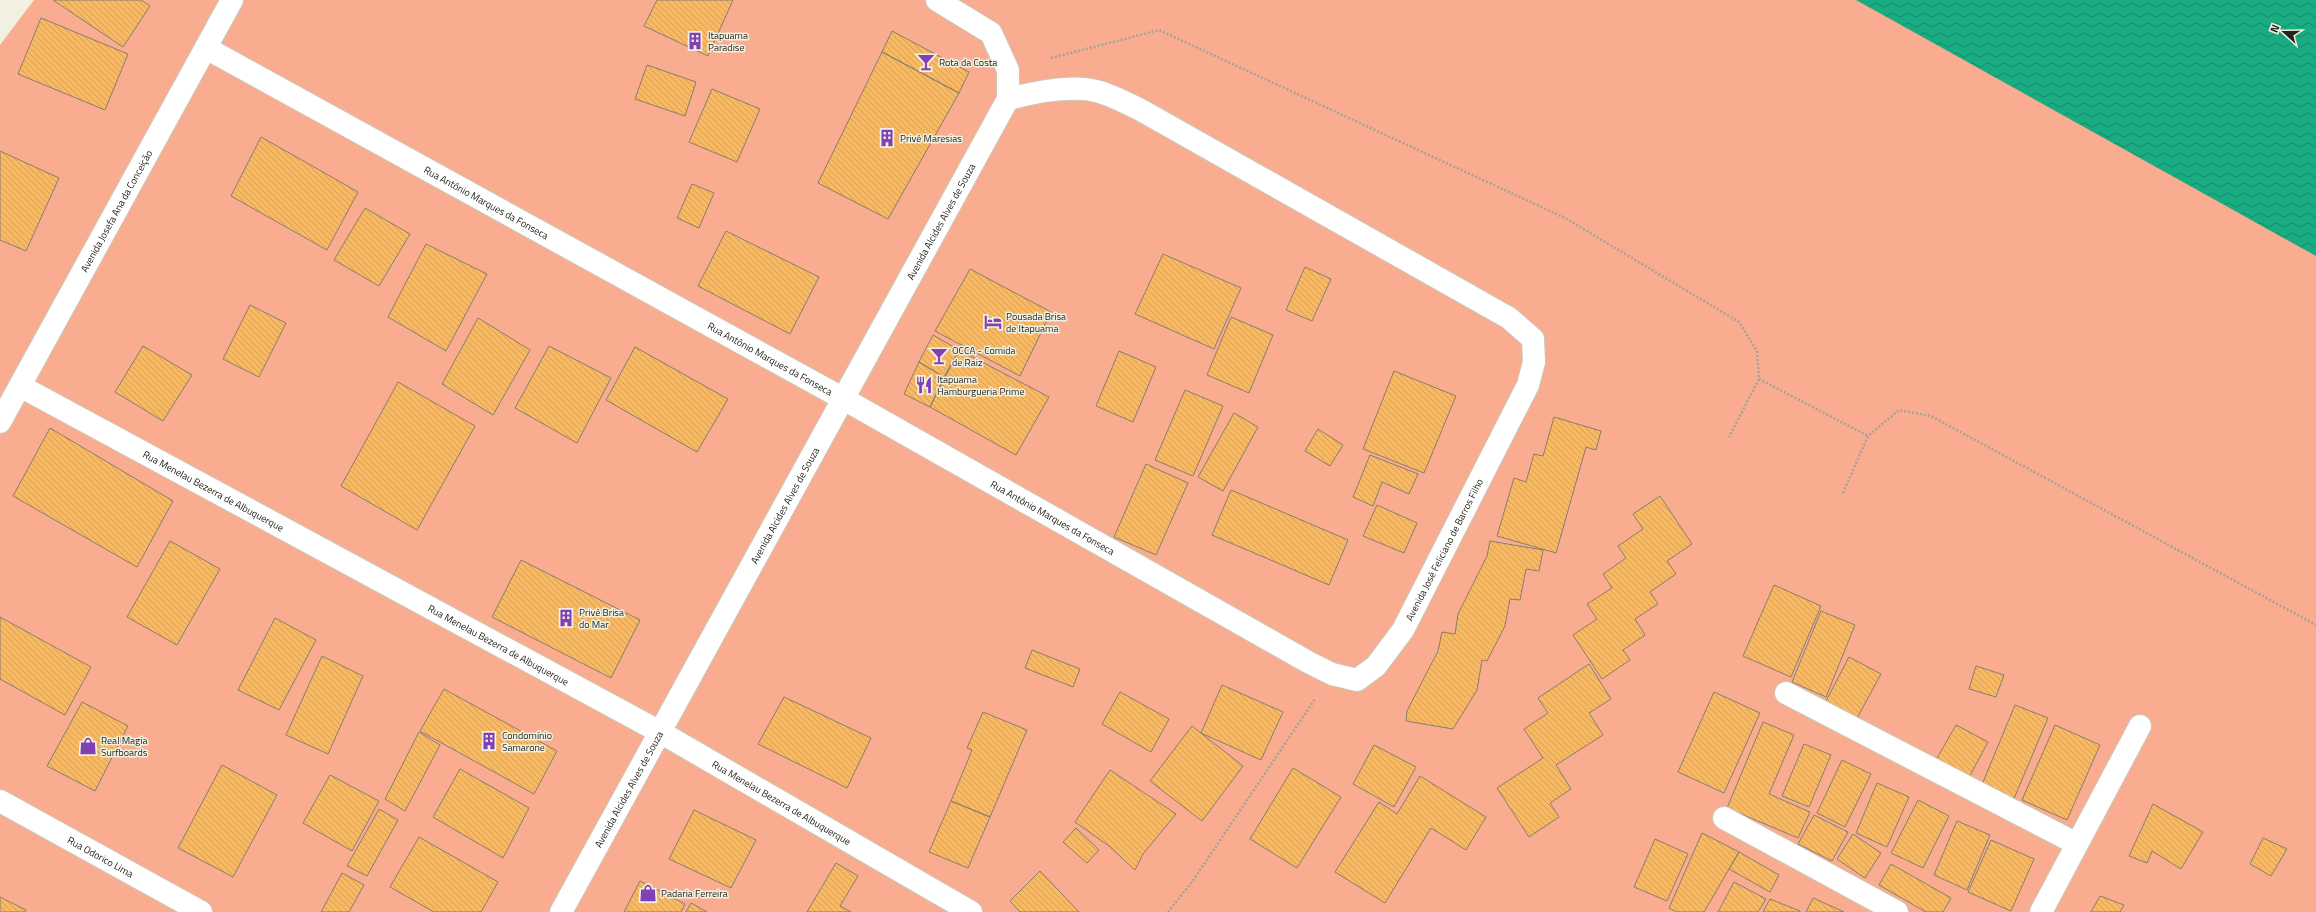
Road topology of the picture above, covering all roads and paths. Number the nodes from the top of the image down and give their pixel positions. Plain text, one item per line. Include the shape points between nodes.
1 (232, 0) edge
2 (937, 0) edge
3 (206, 48) junction
4 (1008, 70) junction
5 (1008, 99) junction
6 (1759, 379) junction
7 (20, 386) junction
8 (842, 398) junction
9 (0, 422) edge
10 (1868, 436) junction
11 (1730, 437) dead end
12 (1843, 493) dead end
13 (2316, 625) edge
14 (1332, 674) junction
15 (1786, 693) dead end
16 (2140, 726) dead end
17 (660, 732) junction
18 (0, 801) edge
19 (1724, 818) dead end
20 (2077, 844) junction
21 (201, 912) edge
22 (561, 912) edge
23 (971, 912) edge
24 (1168, 912) edge
25 (1897, 912) edge
26 (2041, 912) edge

1 - 3 street, Avenida Josefa Ana da Conceição
2 - 4 street via 991,33
3 - 7 street, Avenida Josefa Ana da Conceição
3 - 8 street, Rua Antônio Marques da Fonseca
4 - 5 street
4 - 6 path via 1159,30 1565,218 1739,322 1757,351
5 - 8 street, Avenida Alcides Alves de Souza
5 - 14 street, Avenida José Feliciano de Barros Filho via 1050,90 1085,89 1114,98 1138,109 1509,318 1533,339 1534,362 1528,385 1403,630 1376,666 1357,680
6 - 10 path
6 - 11 path
7 - 9 street, Avenida Josefa Ana da Conceição
7 - 17 street, Rua Menelau Bezerra de Albuquerque
8 - 14 street, Rua Antônio Marques da Fonseca
8 - 17 street, Avenida Alcides Alves de Souza
10 - 12 path
10 - 13 path via 1899,410 1931,416
14 - 24 path via 1192,882
15 - 20 street
16 - 20 street
17 - 22 street, Avenida Alcides Alves de Souza
17 - 23 street, Rua Menelau Bezerra de Albuquerque
18 - 21 street, Rua Odorico Lima
19 - 25 street
20 - 26 street

